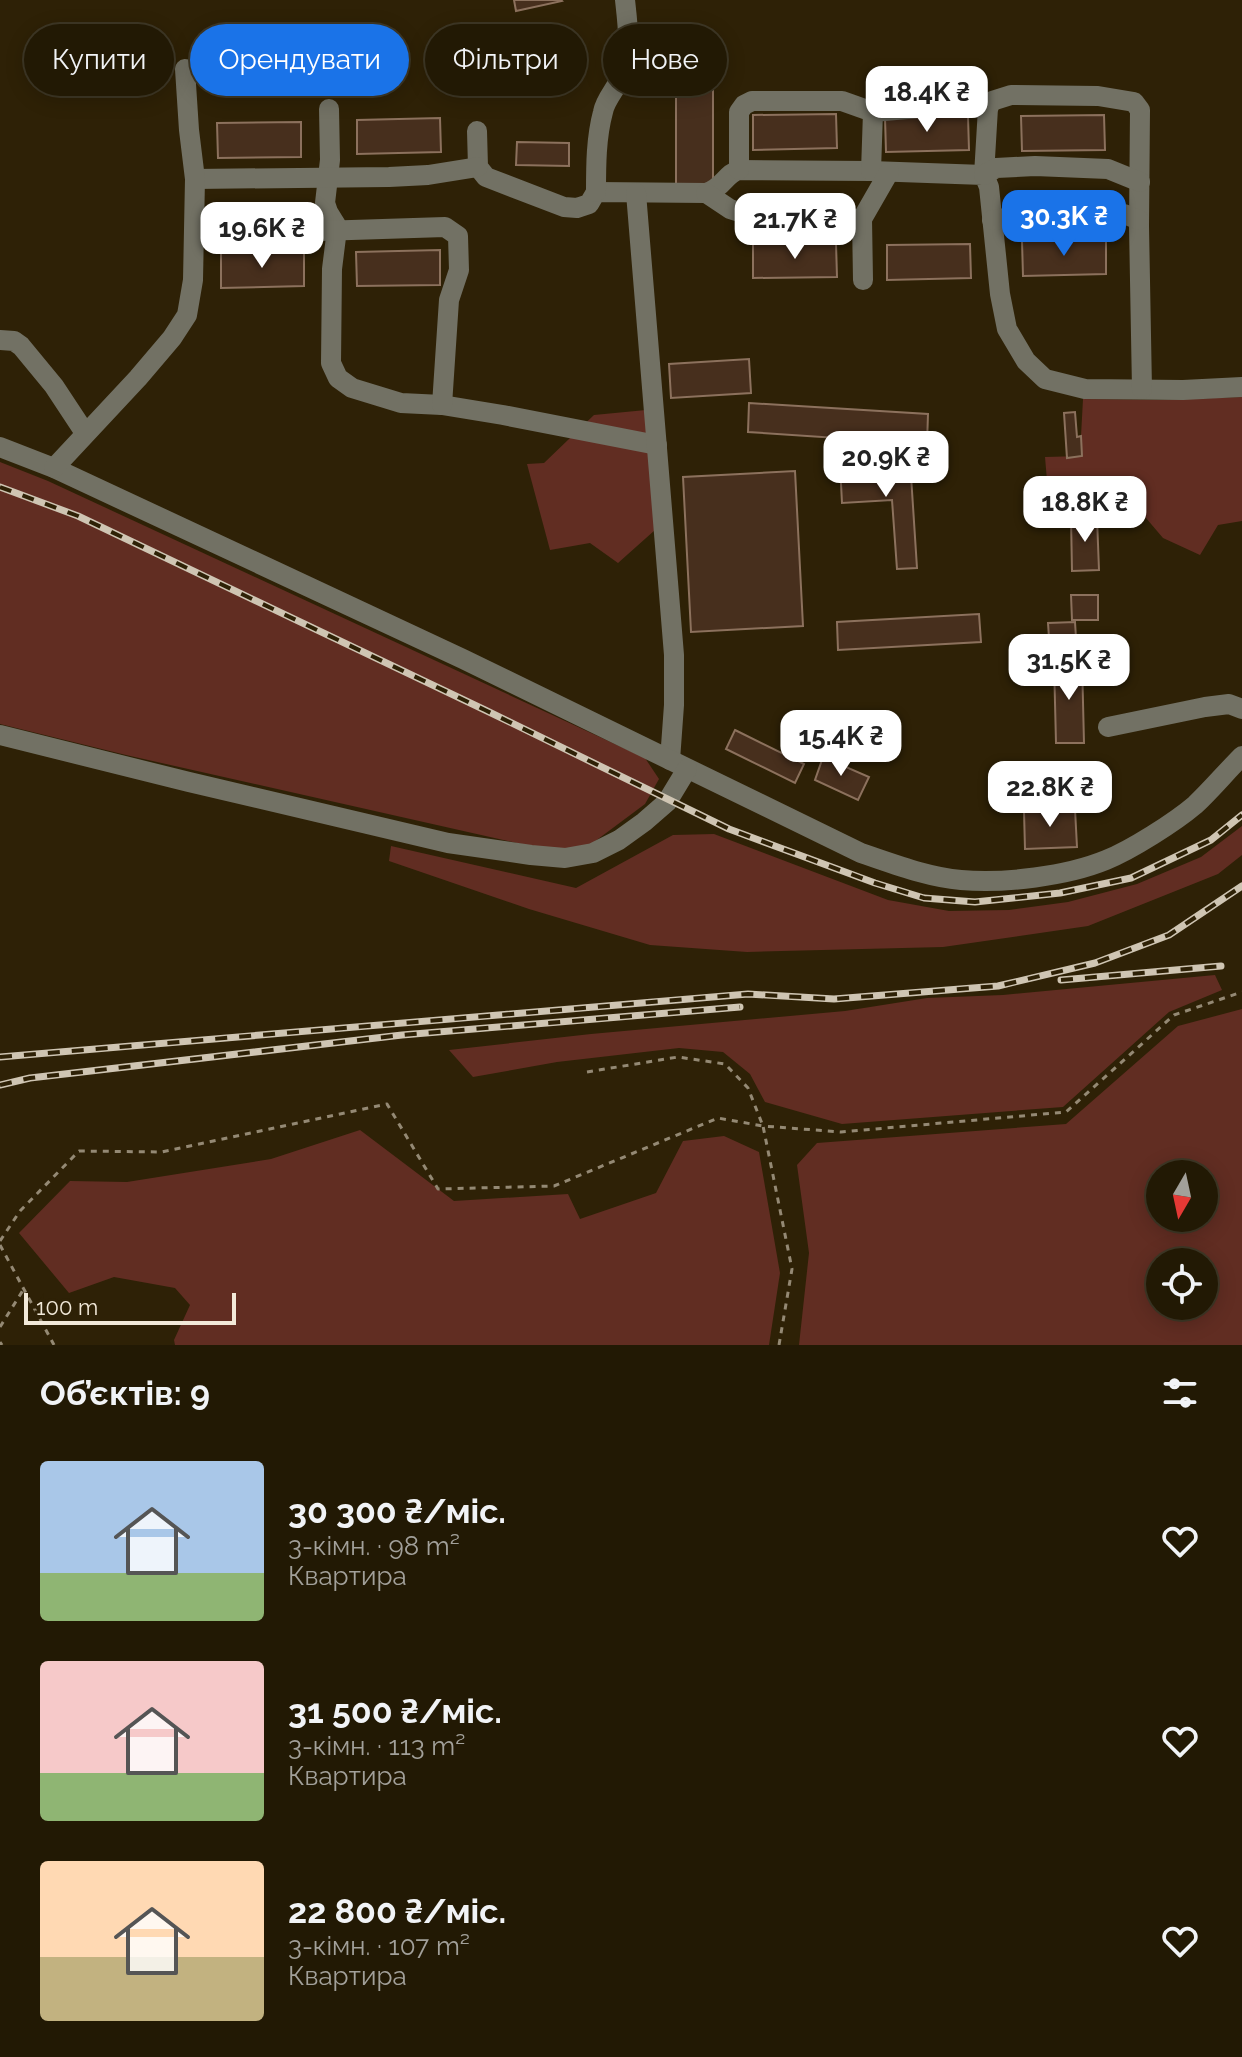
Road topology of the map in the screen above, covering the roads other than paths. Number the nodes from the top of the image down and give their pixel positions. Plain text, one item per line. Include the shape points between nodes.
1 (625, 0) edge
2 (185, 69) dead end
3 (988, 108) junction
4 (329, 109) dead end
5 (873, 112) junction
6 (477, 131) dead end
7 (478, 167) junction
8 (739, 170) junction
9 (880, 171) junction
10 (984, 175) junction
11 (328, 177) junction
12 (195, 179) junction
13 (1140, 182) junction
14 (596, 192) junction
15 (636, 193) junction
16 (706, 193) junction
17 (862, 219) junction
18 (992, 220) junction
19 (1139, 220) junction
20 (337, 229) junction
21 (195, 235) junction
22 (863, 280) dead end
23 (0, 340) edge
24 (1242, 387) edge
25 (1142, 389) junction
26 (442, 405) junction
27 (85, 433) junction
28 (657, 445) junction
29 (0, 447) edge
30 (54, 468) junction
31 (1242, 709) edge
32 (1108, 727) dead end
33 (0, 735) edge
34 (1242, 756) edge
35 (678, 764) junction

1 - 14 street via 628,58 603,109
2 - 12 street
3 - 5 street
3 - 10 street
3 - 13 street via 992,101 1011,95 1134,102 1140,110
4 - 11 street
5 - 8 street via 842,101 752,101 739,112
5 - 9 street
6 - 7 street
7 - 11 street via 428,175
7 - 14 street via 486,177 564,207 589,204
8 - 9 street
8 - 16 street
9 - 10 street
9 - 17 street
10 - 13 street via 996,168 1035,166 1108,169
10 - 18 street
11 - 12 street
11 - 20 street via 325,203
12 - 21 street
13 - 19 street
14 - 15 street
15 - 16 street
15 - 28 street
16 - 17 street via 730,209 770,222
17 - 22 street
18 - 19 street via 1124,214
18 - 25 street via 1007,329 1026,361 1045,379 1085,389
19 - 25 street
20 - 21 street
20 - 26 street via 331,363 338,378 352,388 401,403
20 - 26 street via 445,227 458,236 459,270 449,300
21 - 27 street via 187,315 138,378
23 - 27 street via 21,346
24 - 25 street
26 - 28 street
27 - 30 street
28 - 35 street
29 - 30 street
30 - 35 street
31 - 32 street via 1229,704 1205,707
33 - 35 street via 448,843 565,858 593,853 644,822 667,802
34 - 35 street via 1193,806 1107,860 998,882 931,875 861,853

